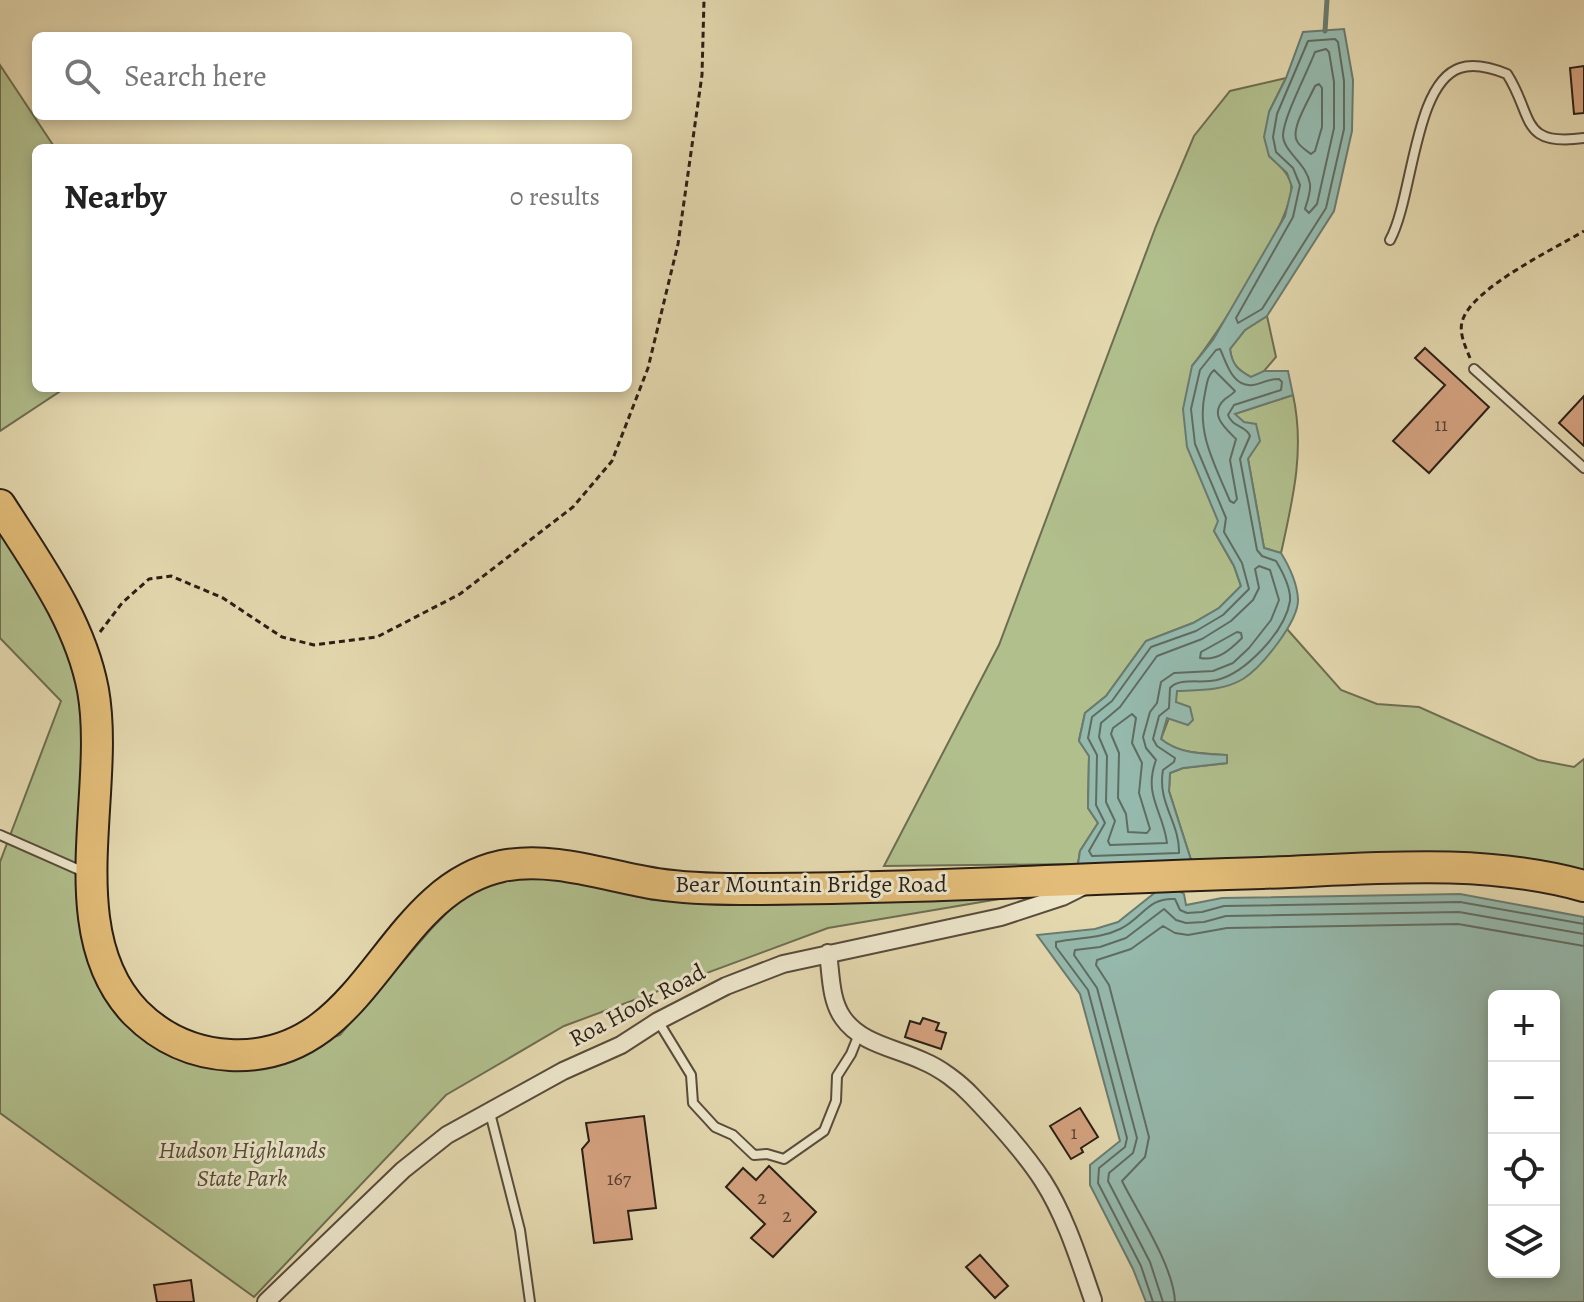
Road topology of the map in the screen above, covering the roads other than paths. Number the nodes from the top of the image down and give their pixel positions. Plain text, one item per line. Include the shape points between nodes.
1 (1584, 138) edge
2 (1390, 240) dead end
3 (1474, 369) road end
4 (1584, 468) edge
5 (0, 505) edge
6 (0, 835) edge
7 (92, 876) junction
8 (1096, 878) junction
9 (1584, 886) edge
10 (828, 953) junction
11 (658, 1021) junction
12 (859, 1034) junction
13 (490, 1113) junction
14 (1093, 1300) dead end
15 (266, 1302) edge
16 (530, 1302) edge

1 - 2 lane via 1541,137 1507,74 1488,67 1451,72 1423,117 1403,212
3 - 4 lane
5 - 7 highway, Bear Mountain Bridge Road via 64,608 84,653 96,712
6 - 7 lane
7 - 8 highway, Bear Mountain Bridge Road via 101,949 132,1009 150,1027 185,1046 236,1055 276,1051 323,1027 437,901 464,880 497,867 557,865 656,884 723,889
8 - 9 highway, Bear Mountain Bridge Road via 1450,868 1529,874
8 - 10 street, Roa Hook Road via 1070,894 1001,917
10 - 11 street, Roa Hook Road via 726,986
10 - 12 street via 835,1002
11 - 12 lane via 691,1075 693,1103 754,1155 784,1159 824,1131 836,1101 837,1076
11 - 13 street, Roa Hook Road
12 - 14 street via 925,1061 971,1094 1043,1180 1067,1227
13 - 15 street, Roa Hook Road via 447,1135 403,1170
13 - 16 lane via 520,1230

